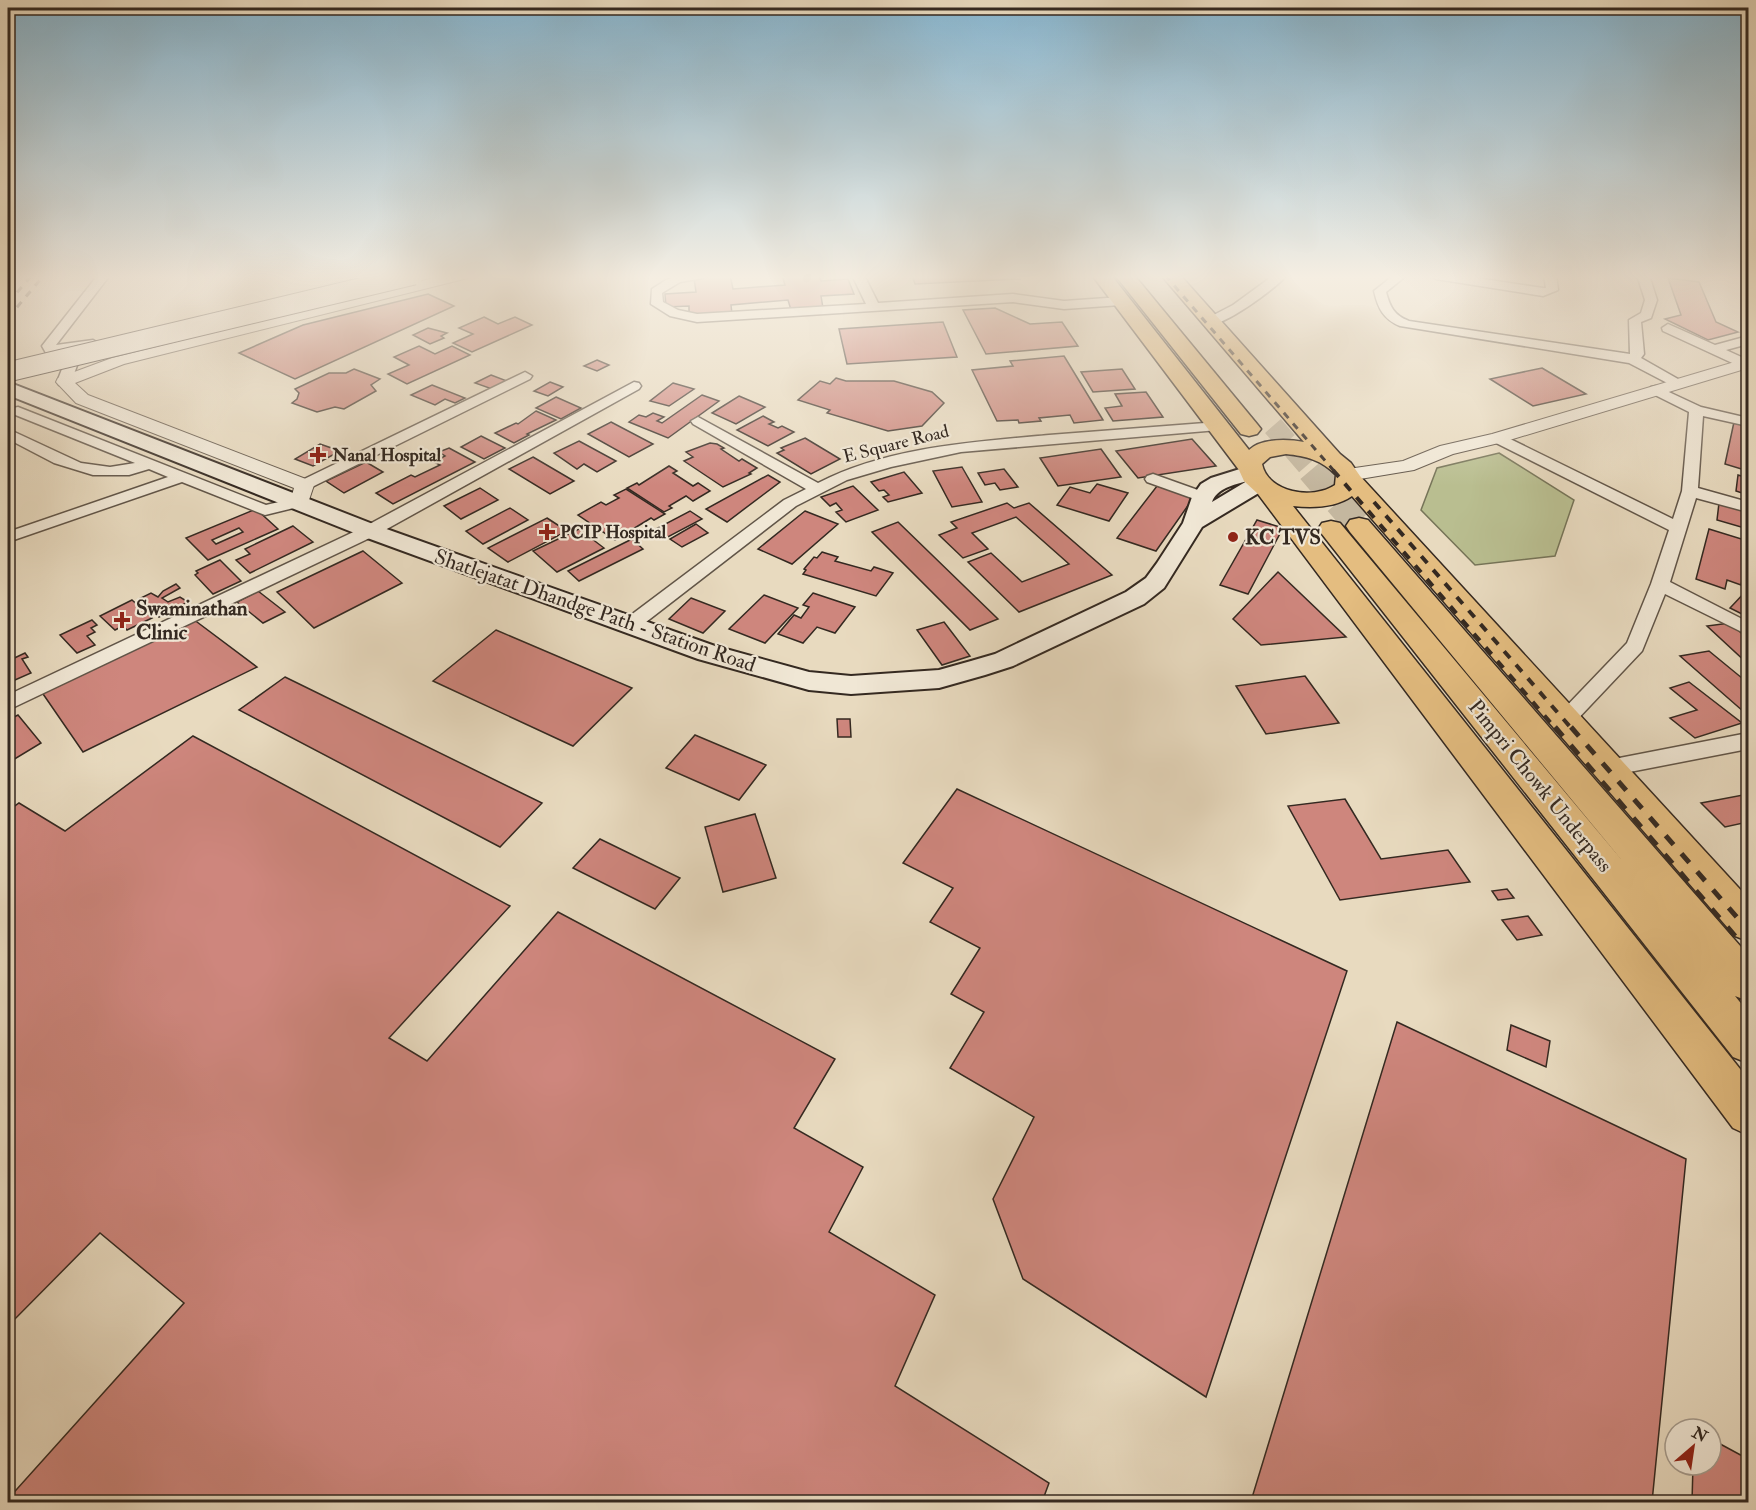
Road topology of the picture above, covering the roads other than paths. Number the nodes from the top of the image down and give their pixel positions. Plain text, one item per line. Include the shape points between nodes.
1 (49, 345) edge
2 (88, 345) edge
3 (119, 345) edge
4 (180, 345) edge
5 (1156, 345) edge
6 (1181, 345) edge
7 (1205, 345) edge
8 (1232, 345) edge
9 (1547, 345) edge
10 (1636, 345) edge
11 (1707, 345) edge
12 (1728, 345) edge
13 (77, 348) junction
14 (1715, 349) junction
15 (1633, 358) junction
16 (1747, 363) edge
17 (8, 372) edge
18 (525, 376) dead end
19 (64, 382) junction
20 (1678, 383) junction
21 (634, 386) dead end
22 (8, 388) edge
23 (1656, 390) junction
24 (1251, 399) tunnel mouth
25 (1696, 410) junction
26 (18, 411) dead end
27 (698, 421) dead end
28 (1749, 422) edge
29 (1218, 426) junction
30 (1249, 429) tunnel mouth
31 (1497, 438) junction
32 (12, 440) edge
33 (150, 464) junction
34 (1340, 468) junction
35 (183, 477) junction
36 (1256, 478) junction
37 (1153, 479) dead end
38 (816, 488) junction
39 (1690, 491) junction
40 (302, 494) junction
41 (1203, 497) junction
42 (1749, 507) edge
43 (1194, 524) junction
44 (1678, 528) junction
45 (370, 531) junction
46 (8, 537) edge
47 (1660, 584) junction
48 (630, 625) junction
49 (1749, 629) edge
50 (8, 703) edge
51 (1565, 720) junction
52 (1749, 741) edge
53 (1609, 768) junction
54 (1749, 924) edge
55 (1749, 983) edge
56 (1749, 1043) edge
57 (1749, 1113) edge

1 - 13 street via 51,350
2 - 13 street
3 - 17 main road, bridge
4 - 19 street via 118,361
5 - 29 main road
6 - 30 main road
7 - 24 main road
8 - 34 main road
9 - 15 street
10 - 15 street
11 - 14 street
12 - 14 street
13 - 19 street
14 - 16 street
15 - 20 street
16 - 20 street
18 - 40 street
19 - 40 street via 82,399
20 - 23 street
21 - 45 street
22 - 40 main road, Shatlejatat Dhandge Path - Station Road via 245,480
23 - 25 street
23 - 31 street
25 - 28 street
25 - 39 street
26 - 33 street
27 - 38 street
29 - 36 main road
29 - 38 street, E Square Road via 961,447 886,463
31 - 34 street via 1447,450 1407,466
31 - 44 street
32 - 33 street via 60,462 92,471 115,473
33 - 35 street
34 - 36 main road via 1305,449 1277,447 1256,454 1250,462
34 - 36 main road via 1349,484 1344,492 1322,500 1293,498
34 - 51 main road
35 - 40 street via 265,510
35 - 46 street
36 - 41 main road via 1219,483
36 - 43 main road, Shatlejatat Dhandge Path - Station Road
36 - 57 main road
37 - 41 street
38 - 48 street, E Square Road via 790,502
39 - 42 street
39 - 44 street
40 - 45 main road, Shatlejatat Dhandge Path - Station Road
41 - 43 main road, Shatlejatat Dhandge Path - Station Road
43 - 48 main road, Shatlejatat Dhandge Path - Station Road via 1155,583 1135,598 1004,660 939,680 851,685 809,681 706,653
44 - 47 street
45 - 48 main road, Shatlejatat Dhandge Path - Station Road
45 - 50 street
47 - 49 street
47 - 51 street via 1635,646
51 - 53 main road
52 - 53 street
53 - 54 main road
55 - 56 main road, Pimpri Chowk Underpass via 1345,528

